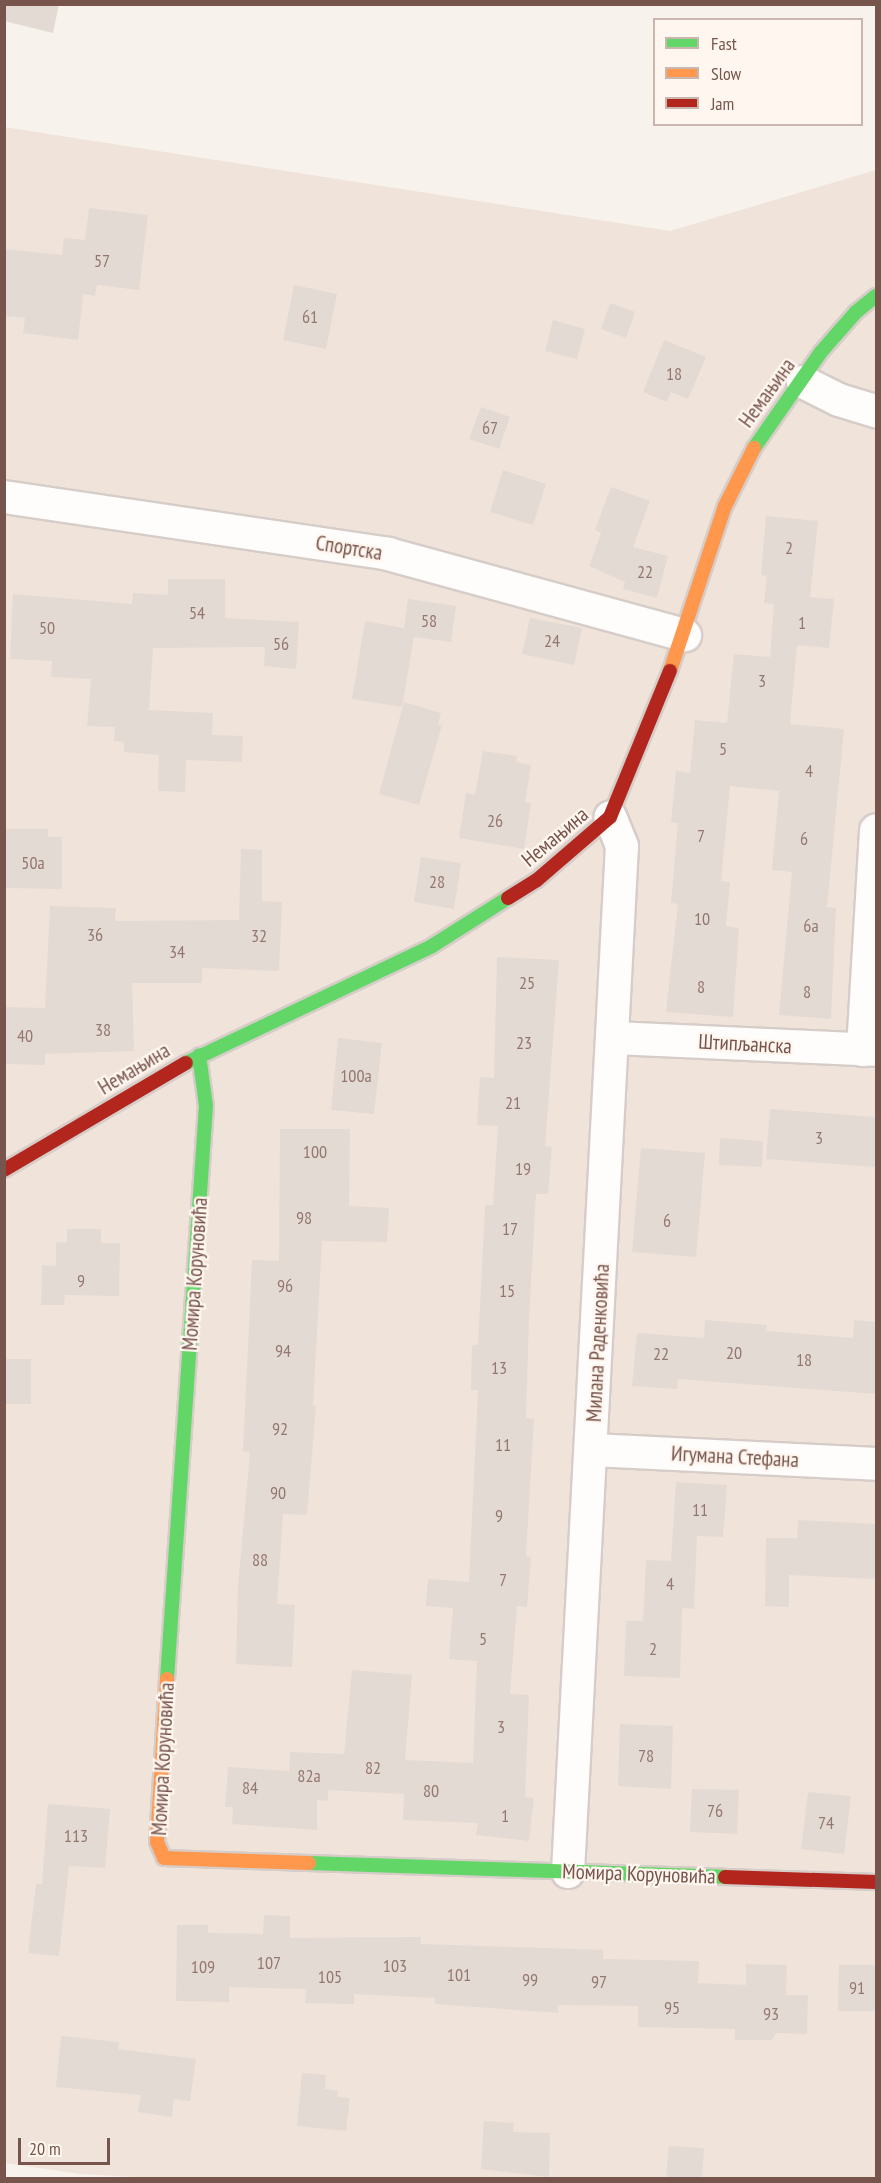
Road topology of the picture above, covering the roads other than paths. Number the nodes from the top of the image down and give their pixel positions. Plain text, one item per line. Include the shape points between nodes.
1 (876, 296) edge
2 (803, 382) junction
3 (876, 411) edge
4 (4, 497) edge
5 (685, 635) junction
6 (610, 817) junction
7 (876, 830) edge
8 (614, 1038) junction
9 (870, 1050) edge
10 (199, 1055) junction
11 (4, 1170) edge
12 (593, 1450) junction
13 (876, 1464) edge
14 (568, 1872) junction
15 (876, 1881) edge

1 - 2 street, Немањина via 856,312 821,352
2 - 3 street via 839,400
2 - 5 street, Немањина via 760,435 725,506
4 - 5 street, Спортска via 388,554
5 - 6 street, Немањина
6 - 8 street, Милана Раденковића via 622,846
6 - 10 street, Немањина via 537,880 432,946
7 - 9 street
8 - 9 street, Штипљанска
8 - 12 street, Милана Раденковића
10 - 11 street, Немањина
10 - 14 street, Момира Коруновића via 206,1106 158,1810 157,1842 164,1858
12 - 13 street, Игумана Стефана
12 - 14 street, Милана Раденковића
14 - 15 street, Момира Коруновића

